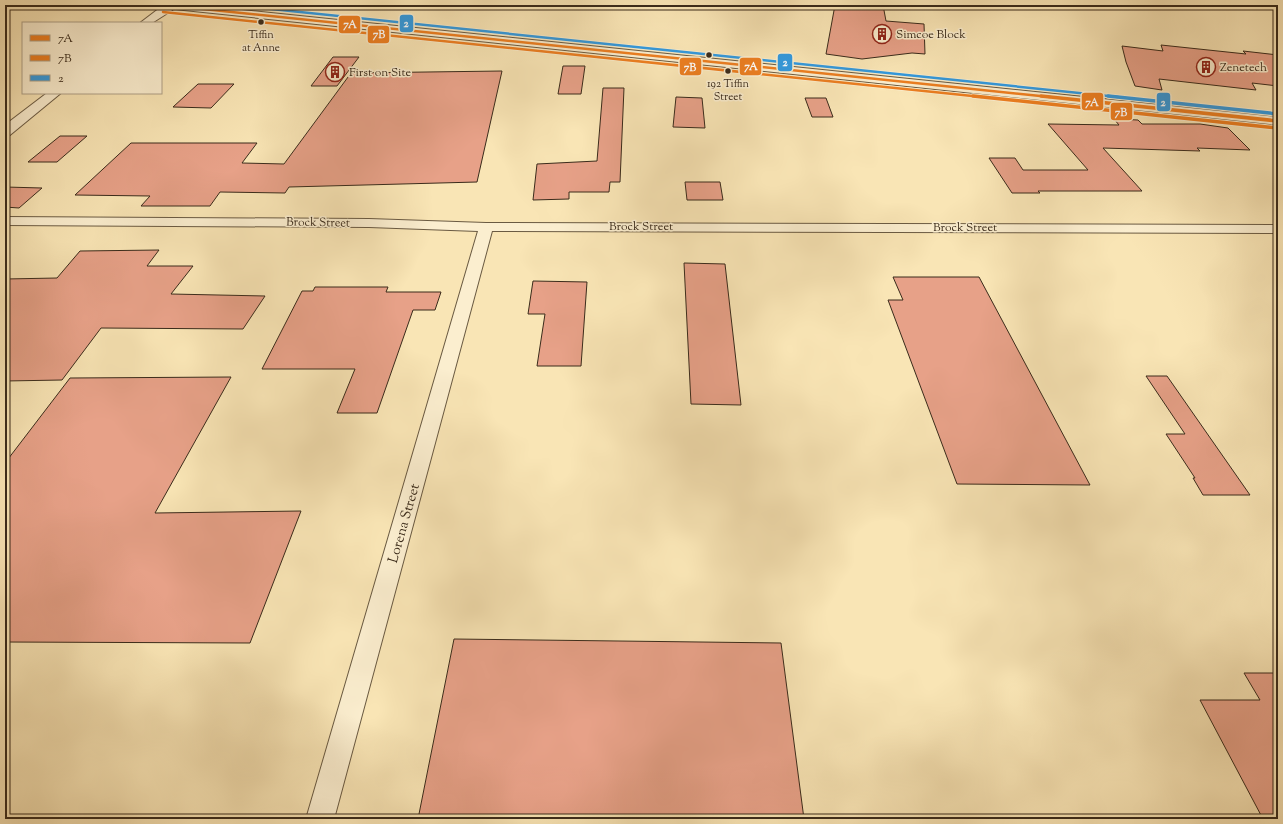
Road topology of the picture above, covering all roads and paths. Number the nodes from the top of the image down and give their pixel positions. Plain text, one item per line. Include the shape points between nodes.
1 (171, 5) edge
2 (146, 22) edge
3 (54, 94) edge
4 (1278, 121) edge
5 (5, 132) edge
6 (5, 221) edge
7 (486, 227) junction
8 (1278, 229) edge
9 (320, 819) edge

1 - 2 street
1 - 4 street
3 - 5 street
6 - 7 street, Brock Street via 361,222
7 - 8 street, Brock Street
7 - 9 street, Lorena Street

